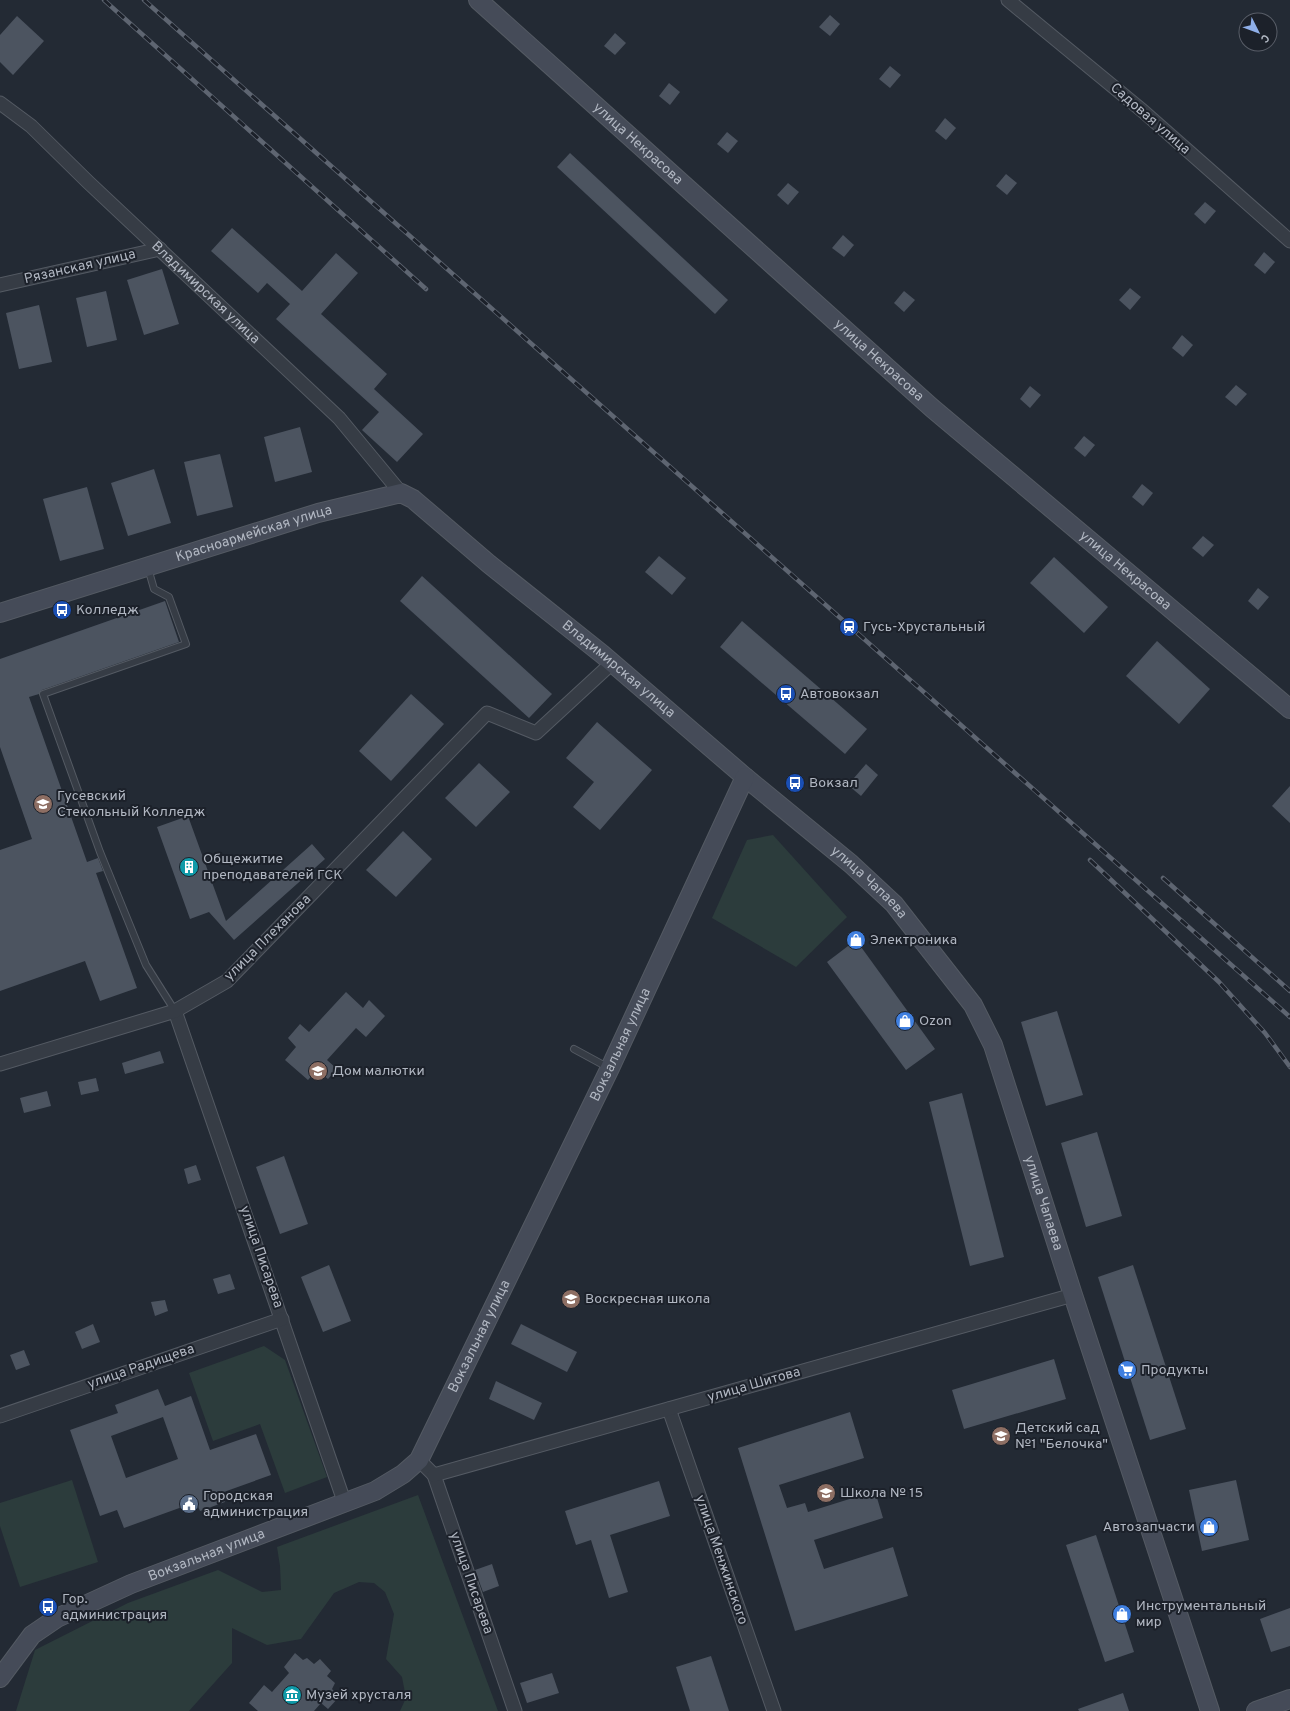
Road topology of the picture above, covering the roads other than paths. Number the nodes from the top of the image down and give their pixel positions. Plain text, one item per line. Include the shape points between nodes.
1 (478, 0) edge
2 (1008, 0) edge
3 (0, 103) edge
4 (1290, 241) edge
5 (160, 249) junction
6 (0, 285) edge
7 (401, 493) junction
8 (147, 567) junction
9 (0, 613) edge
10 (612, 663) junction
11 (1290, 709) edge
12 (746, 777) junction
13 (175, 1011) junction
14 (574, 1049) dead end
15 (0, 1064) edge
16 (610, 1068) junction
17 (1073, 1295) junction
18 (282, 1319) junction
19 (669, 1409) junction
20 (0, 1416) edge
21 (419, 1460) junction
22 (434, 1475) junction
23 (345, 1504) junction
24 (0, 1678) edge
25 (1290, 1699) edge
26 (515, 1711) edge
27 (774, 1711) edge
28 (1210, 1711) edge
29 (1256, 1711) edge

1 - 11 main road, улица Некрасова via 932,408
2 - 4 street, Садовая улица via 1144,112
3 - 5 street, Владимирская улица via 32,126
5 - 6 street, Рязанская улица
5 - 7 street, Владимирская улица via 339,418
7 - 8 main road, Красноармейская улица via 318,513
7 - 10 main road, Владимирская улица via 413,499
8 - 9 main road, Красноармейская улица
8 - 13 lane via 154,589 169,597 186,644 43,694 100,852 146,965
10 - 12 main road, Владимирская улица
10 - 13 street, улица Плеханова via 536,734 487,713 227,981
12 - 16 main road, Вокзальная улица
12 - 17 main road, улица Чапаева via 851,864 894,904 973,1005 994,1045
13 - 15 street, улица Плеханова
13 - 18 street, улица Писарева
14 - 16 lane
16 - 21 main road, Вокзальная улица
17 - 19 street, улица Шитова
17 - 28 main road, улица Чапаева
18 - 20 street, улица Радищева
18 - 23 street, улица Писарева
19 - 22 street, улица Шитова
19 - 27 street, улица Менжинского
21 - 22 street, улица Писарева
21 - 23 main road, Вокзальная улица via 381,1488
22 - 26 street, улица Писарева
23 - 24 main road, Вокзальная улица via 131,1584 57,1618 32,1635
25 - 29 main road

